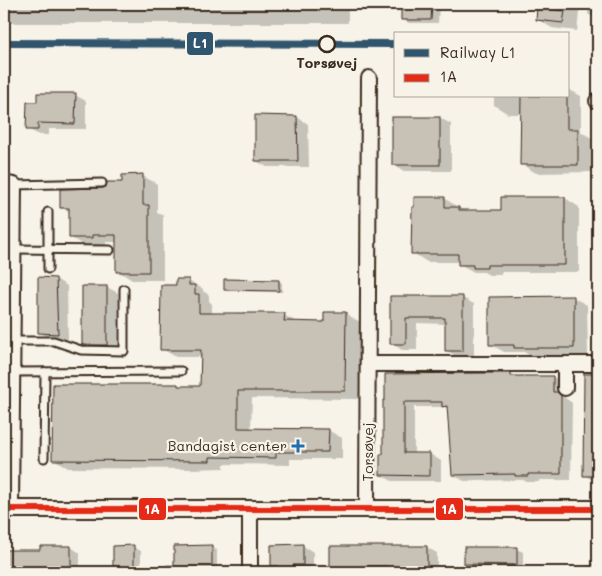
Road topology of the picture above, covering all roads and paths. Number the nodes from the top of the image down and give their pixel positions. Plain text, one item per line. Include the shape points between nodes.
1 (369, 78) dead end
2 (102, 183) dead end
3 (9, 184) edge
4 (48, 212) dead end
5 (14, 249) junction
6 (48, 250) junction
7 (110, 250) dead end
8 (48, 269) dead end
9 (124, 289) dead end
10 (13, 341) junction
11 (368, 364) junction
12 (565, 364) junction
13 (598, 364) edge
14 (180, 371) dead end
15 (13, 372) junction
16 (45, 372) junction
17 (565, 388) dead end
18 (44, 458) dead end
19 (250, 508) junction
20 (8, 509) edge
21 (368, 509) junction
22 (598, 509) edge
23 (250, 572) edge

1 - 11 street, Torsøvej
2 - 3 lane
3 - 5 street
4 - 6 lane
5 - 6 lane
5 - 10 street
6 - 7 lane
6 - 8 lane
9 - 10 lane via 124,350 81,350 54,341
10 - 15 street
11 - 12 street
11 - 21 street, Torsøvej
12 - 13 street
12 - 17 street
14 - 16 lane
15 - 16 lane
15 - 20 street
16 - 18 lane
19 - 20 street
19 - 21 street
19 - 23 street
21 - 22 street

